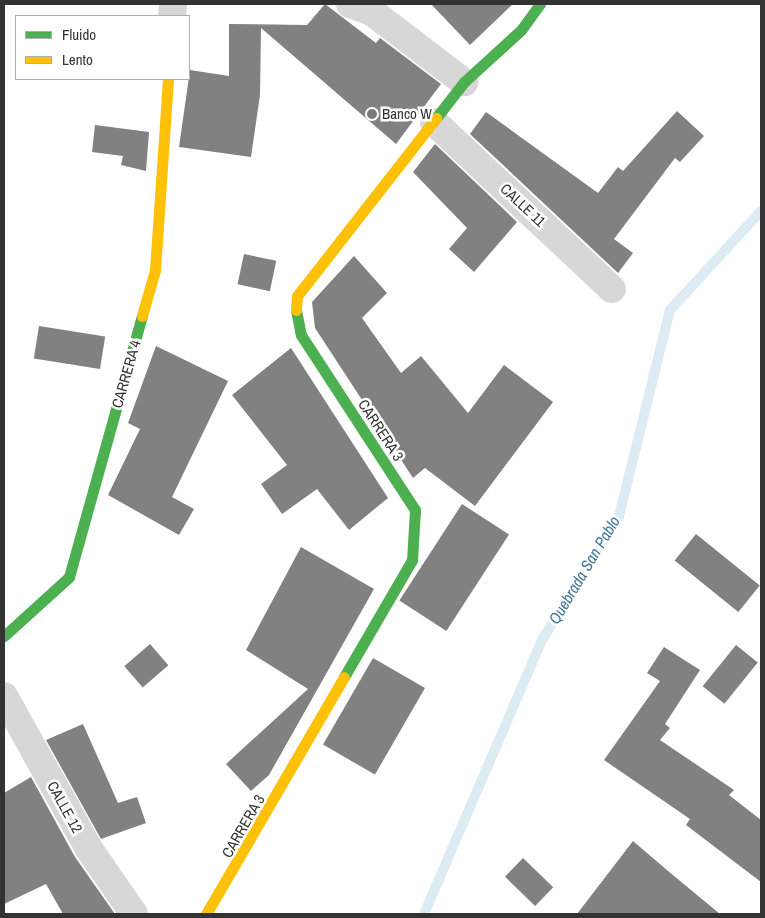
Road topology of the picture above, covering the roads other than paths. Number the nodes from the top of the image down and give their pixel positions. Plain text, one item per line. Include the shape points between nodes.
1 (540, 4) edge
2 (366, 6) edge
3 (168, 80) edge
4 (464, 82) junction
5 (434, 122) junction
6 (612, 289) dead end
7 (4, 636) edge
8 (4, 696) edge
9 (134, 914) edge
10 (206, 914) edge

1 - 4 street, CARRERA 3 via 521,30
2 - 4 street
3 - 7 street, CARRERA 4 via 155,270 69,578
4 - 5 street, CARRERA 3
5 - 6 street, CALLE 11
5 - 10 street, CARRERA 3 via 297,296 295,316 300,335 415,510 412,560
8 - 9 street, CALLE 12 via 89,849

